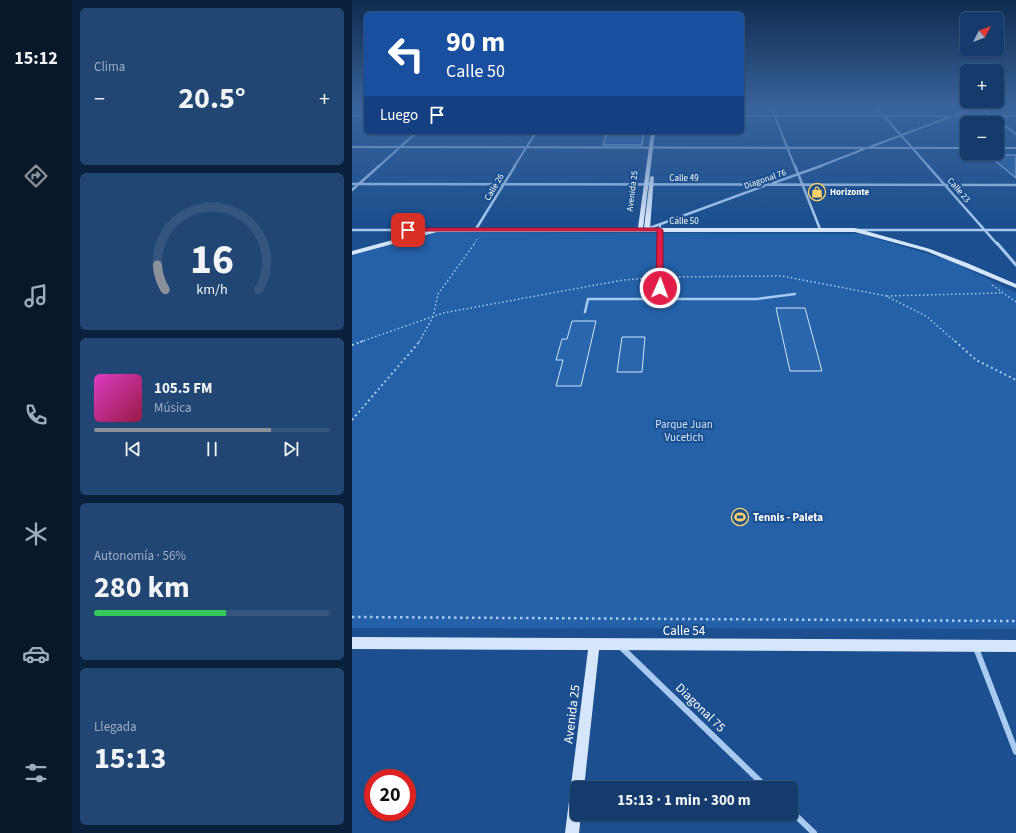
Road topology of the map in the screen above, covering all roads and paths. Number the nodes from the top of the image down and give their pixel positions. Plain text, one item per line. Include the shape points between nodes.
1 (873, 146) edge
2 (352, 147) edge
3 (400, 147) junction
4 (526, 148) junction
5 (653, 148) junction
6 (787, 148) junction
7 (867, 148) junction
8 (912, 148) junction
9 (960, 148) edge
10 (1004, 148) edge
11 (1016, 148) edge
12 (798, 175) junction
13 (352, 184) edge
14 (359, 184) junction
15 (504, 184) junction
16 (646, 185) junction
17 (652, 185) junction
18 (768, 185) junction
19 (802, 185) junction
20 (945, 185) junction
21 (1016, 185) edge
22 (352, 190) edge
23 (660, 227) junction
24 (647, 229) junction
25 (820, 229) junction
26 (352, 230) edge
27 (436, 230) junction
28 (479, 230) junction
29 (640, 230) junction
30 (855, 230) junction
31 (985, 230) junction
32 (1016, 230) edge
33 (352, 253) edge
34 (1016, 265) edge
35 (987, 281) dead end
36 (1004, 281) junction
37 (1016, 281) edge
38 (1016, 286) edge
39 (1002, 293) junction
40 (795, 294) dead end
41 (886, 296) dead end
42 (659, 299) junction
43 (1015, 301) edge
44 (585, 312) dead end
45 (352, 420) edge
46 (352, 617) edge
47 (1016, 621) edge
48 (352, 643) edge
49 (594, 644) junction
50 (617, 644) junction
51 (975, 645) junction
52 (1016, 646) edge
53 (1016, 752) edge
54 (578, 781) edge
55 (760, 781) edge
56 (798, 818) edge
57 (573, 821) edge
58 (572, 833) edge
59 (814, 833) edge

1 - 7 street, Diagonal 76
2 - 3 street
3 - 4 street
3 - 14 street
4 - 5 street
4 - 15 street, Calle 26
5 - 6 street
5 - 16 main road, Avenida 25
5 - 17 main road, Avenida 25
6 - 7 street
6 - 12 street
7 - 8 street
7 - 12 street, Diagonal 76
8 - 9 street
8 - 20 street, Calle 23
10 - 11 street
12 - 18 street, Diagonal 76
12 - 19 street
13 - 14 street, Calle 49
14 - 15 street, Calle 49
14 - 22 street
15 - 16 street, Calle 49
15 - 28 street, Calle 26
16 - 17 street, Calle 49
16 - 29 main road, Avenida 25
17 - 18 street, Calle 49
17 - 24 main road, Avenida 25
18 - 19 street, Calle 49
18 - 23 street, Diagonal 76
19 - 20 street, Calle 49
19 - 25 street
20 - 21 street, Calle 49
20 - 31 street, Calle 23
23 - 24 main road, Calle 50
23 - 25 main road, Calle 50
23 - 42 lane
24 - 29 main road, Calle 50
25 - 30 main road, Calle 50
26 - 27 street, Calle 50
27 - 28 main road, Calle 50
27 - 33 main road
28 - 29 main road, Calle 50
28 - 45 path via 471,249 438,294 433,317 422,339
30 - 31 street, Calle 50
30 - 36 main road via 928,250
31 - 32 street, Calle 50
31 - 34 street, Calle 23
35 - 39 path
36 - 37 main road
36 - 38 main road
39 - 41 path
39 - 43 path
40 - 42 lane via 757,299
42 - 44 lane via 588,299
46 - 47 path
48 - 49 main road, Calle 54
49 - 50 main road, Calle 54
49 - 54 main road, Avenida 25
50 - 51 main road, Calle 54
50 - 55 street, Diagonal 75
51 - 52 main road, Calle 54
51 - 53 street
56 - 59 street
57 - 58 main road

